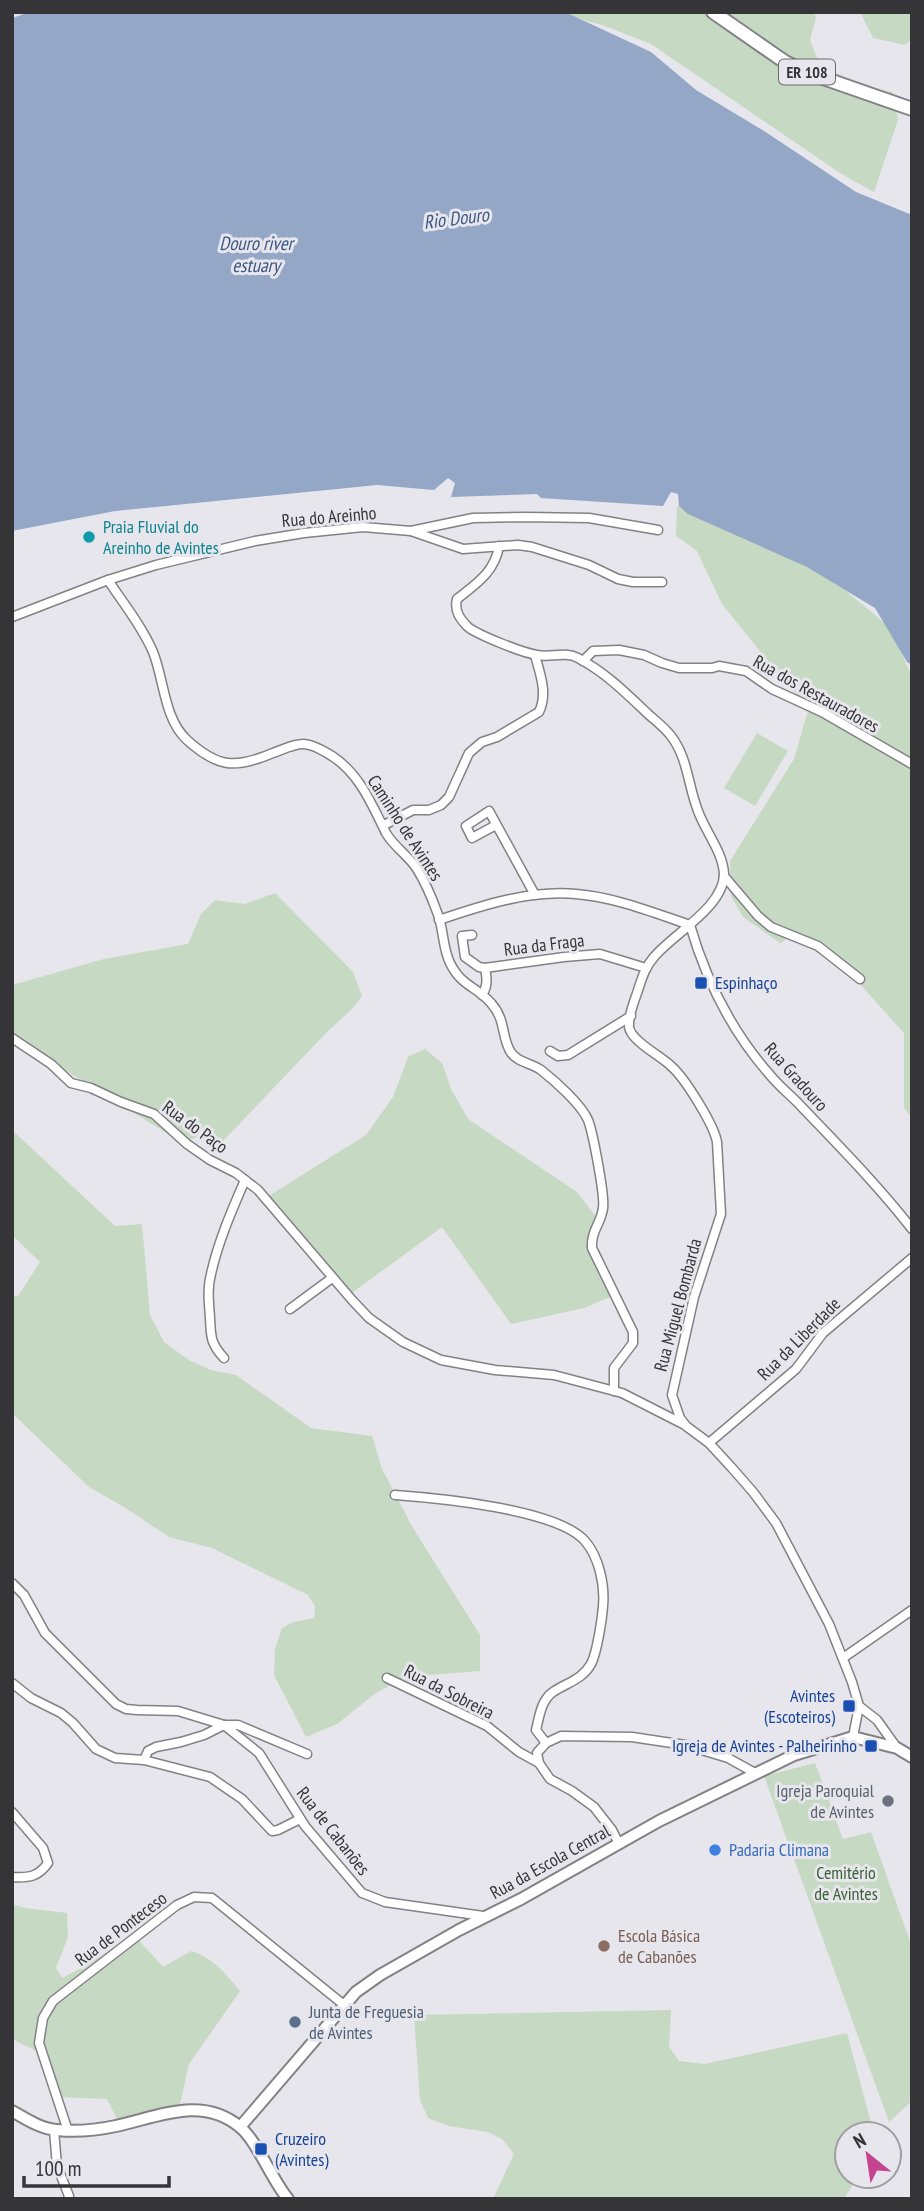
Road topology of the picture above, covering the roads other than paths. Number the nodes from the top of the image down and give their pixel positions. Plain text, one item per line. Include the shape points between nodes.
1 (713, 12) edge
2 (912, 109) edge
3 (657, 530) dead end
4 (411, 531) junction
5 (499, 546) junction
6 (108, 580) junction
7 (662, 582) dead end
8 (12, 617) edge
9 (535, 655) junction
10 (583, 661) junction
11 (912, 764) edge
12 (384, 825) junction
13 (496, 825) dead end
14 (724, 876) junction
15 (535, 895) junction
16 (439, 920) junction
17 (690, 925) junction
18 (472, 935) dead end
19 (485, 968) junction
20 (646, 968) junction
21 (860, 979) dead end
22 (482, 995) junction
23 (631, 1016) junction
24 (12, 1038) edge
25 (550, 1051) dead end
26 (245, 1180) junction
27 (912, 1229) edge
28 (912, 1258) edge
29 (332, 1278) junction
30 (290, 1309) dead end
31 (224, 1357) dead end
32 (614, 1391) junction
33 (686, 1426) junction
34 (709, 1443) junction
35 (395, 1496) dead end
36 (12, 1583) edge
37 (912, 1610) edge
38 (843, 1658) junction
39 (387, 1678) dead end
40 (12, 1684) edge
41 (859, 1706) junction
42 (224, 1725) junction
43 (853, 1737) junction
44 (546, 1743) junction
45 (897, 1748) junction
46 (307, 1754) dead end
47 (912, 1757) edge
48 (144, 1760) junction
49 (539, 1763) junction
50 (755, 1773) junction
51 (12, 1812) edge
52 (300, 1819) junction
53 (619, 1844) junction
54 (12, 1877) edge
55 (486, 1917) junction
56 (344, 2005) junction
57 (12, 2112) edge
58 (254, 2113) junction
59 (230, 2120) junction
60 (240, 2127) junction
61 (54, 2130) junction
62 (68, 2131) junction
63 (68, 2199) edge
64 (288, 2199) edge

1 - 2 main road, ER 108 via 785,62
3 - 4 street, Rua do Areinho via 589,517 526,517 473,518
4 - 5 street via 463,549
4 - 6 street, Rua do Areinho via 363,527 304,533 203,553
5 - 7 street via 532,547 618,579
5 - 9 street via 484,577 457,599 457,612 471,629
6 - 8 street, Rua do Areinho
6 - 12 street, Caminho de Avintes via 152,651 183,737 210,758 239,765 297,745 314,747 348,771 368,794
9 - 10 street via 571,655
9 - 12 street via 544,688 538,712 469,753 441,805 413,810
10 - 11 street, Rua dos Restauradores via 593,651 619,650 679,668 719,666 746,671
10 - 14 street via 624,690 670,734
12 - 16 street, Caminho de Avintes via 417,869
13 - 15 street
14 - 17 street via 714,899
14 - 21 street via 771,927 818,946
15 - 16 street
15 - 17 street via 590,896
16 - 22 street, Caminho de Avintes via 446,953 459,980
17 - 20 street
17 - 27 street, Rua Gradouro via 701,961 747,1047
18 - 19 street, Rua da Fraga via 462,936 465,957
19 - 20 street, Rua da Fraga via 600,954
19 - 22 street, Rua da Fraga via 487,982
20 - 23 street
22 - 32 street, Caminho de Avintes via 503,1024 510,1052 540,1069 587,1118 604,1207 592,1235 592,1248 633,1332 633,1343 614,1368
23 - 25 street via 568,1055
23 - 33 street, Rua Miguel Bombarda via 629,1028 635,1038 673,1067 716,1133 721,1214 694,1297 672,1395
24 - 26 street, Rua do Paço via 71,1083 154,1114 187,1144
26 - 29 street, Rua do Paço
26 - 31 street via 210,1275 210,1335
28 - 34 street, Rua da Liberdade via 823,1333 796,1368
29 - 30 street
29 - 32 street, Rua do Paço via 369,1318 403,1342 442,1360 554,1375
32 - 33 street, Rua do Paço
33 - 34 street, Rua Miguel Bombarda
34 - 38 street, Rua Miguel Bombarda via 776,1523
35 - 44 street via 534,1515 574,1531 595,1555 604,1595 591,1664 574,1682 551,1693 541,1709 536,1731
36 - 42 street, Rua de Cabanões via 45,1633 116,1704 126,1709 178,1711
37 - 38 street
38 - 41 street, Rua Miguel Bombarda
39 - 49 street, Rua da Sobreira via 487,1726
40 - 48 street via 61,1713 96,1749 115,1758
41 - 43 street, Rua Miguel Bombarda
41 - 45 street, Rua Miguel Bombarda via 877,1720
42 - 46 street, Rua de Cabanões via 237,1725
42 - 48 street via 156,1746
42 - 52 street, Rua de Cabanões via 259,1753
43 - 45 street
43 - 50 street, Rua da Escola Central
44 - 49 street via 537,1753
44 - 50 street via 561,1736 632,1737 685,1745 728,1758
45 - 47 street
48 - 52 street via 210,1777 242,1799 272,1831
49 - 53 street, Rua da Sobreira via 550,1779 594,1807
50 - 53 street, Rua da Escola Central
51 - 54 street via 43,1848 48,1863 30,1878
52 - 55 street, Rua de Cabanões via 362,1894 385,1902
53 - 55 street, Rua da Escola Central
55 - 56 street, Rua da Escola Central via 380,1975
56 - 58 street, Rua da Escola Central
56 - 62 street, Rua de Ponteceso via 212,1898 194,1897 177,1905 53,2001 43,2018 39,2043
57 - 61 street
58 - 59 street
58 - 60 street, Rua da Escola Central
59 - 60 street
59 - 62 street via 189,2109
60 - 64 street
61 - 62 street
61 - 63 street via 57,2166

